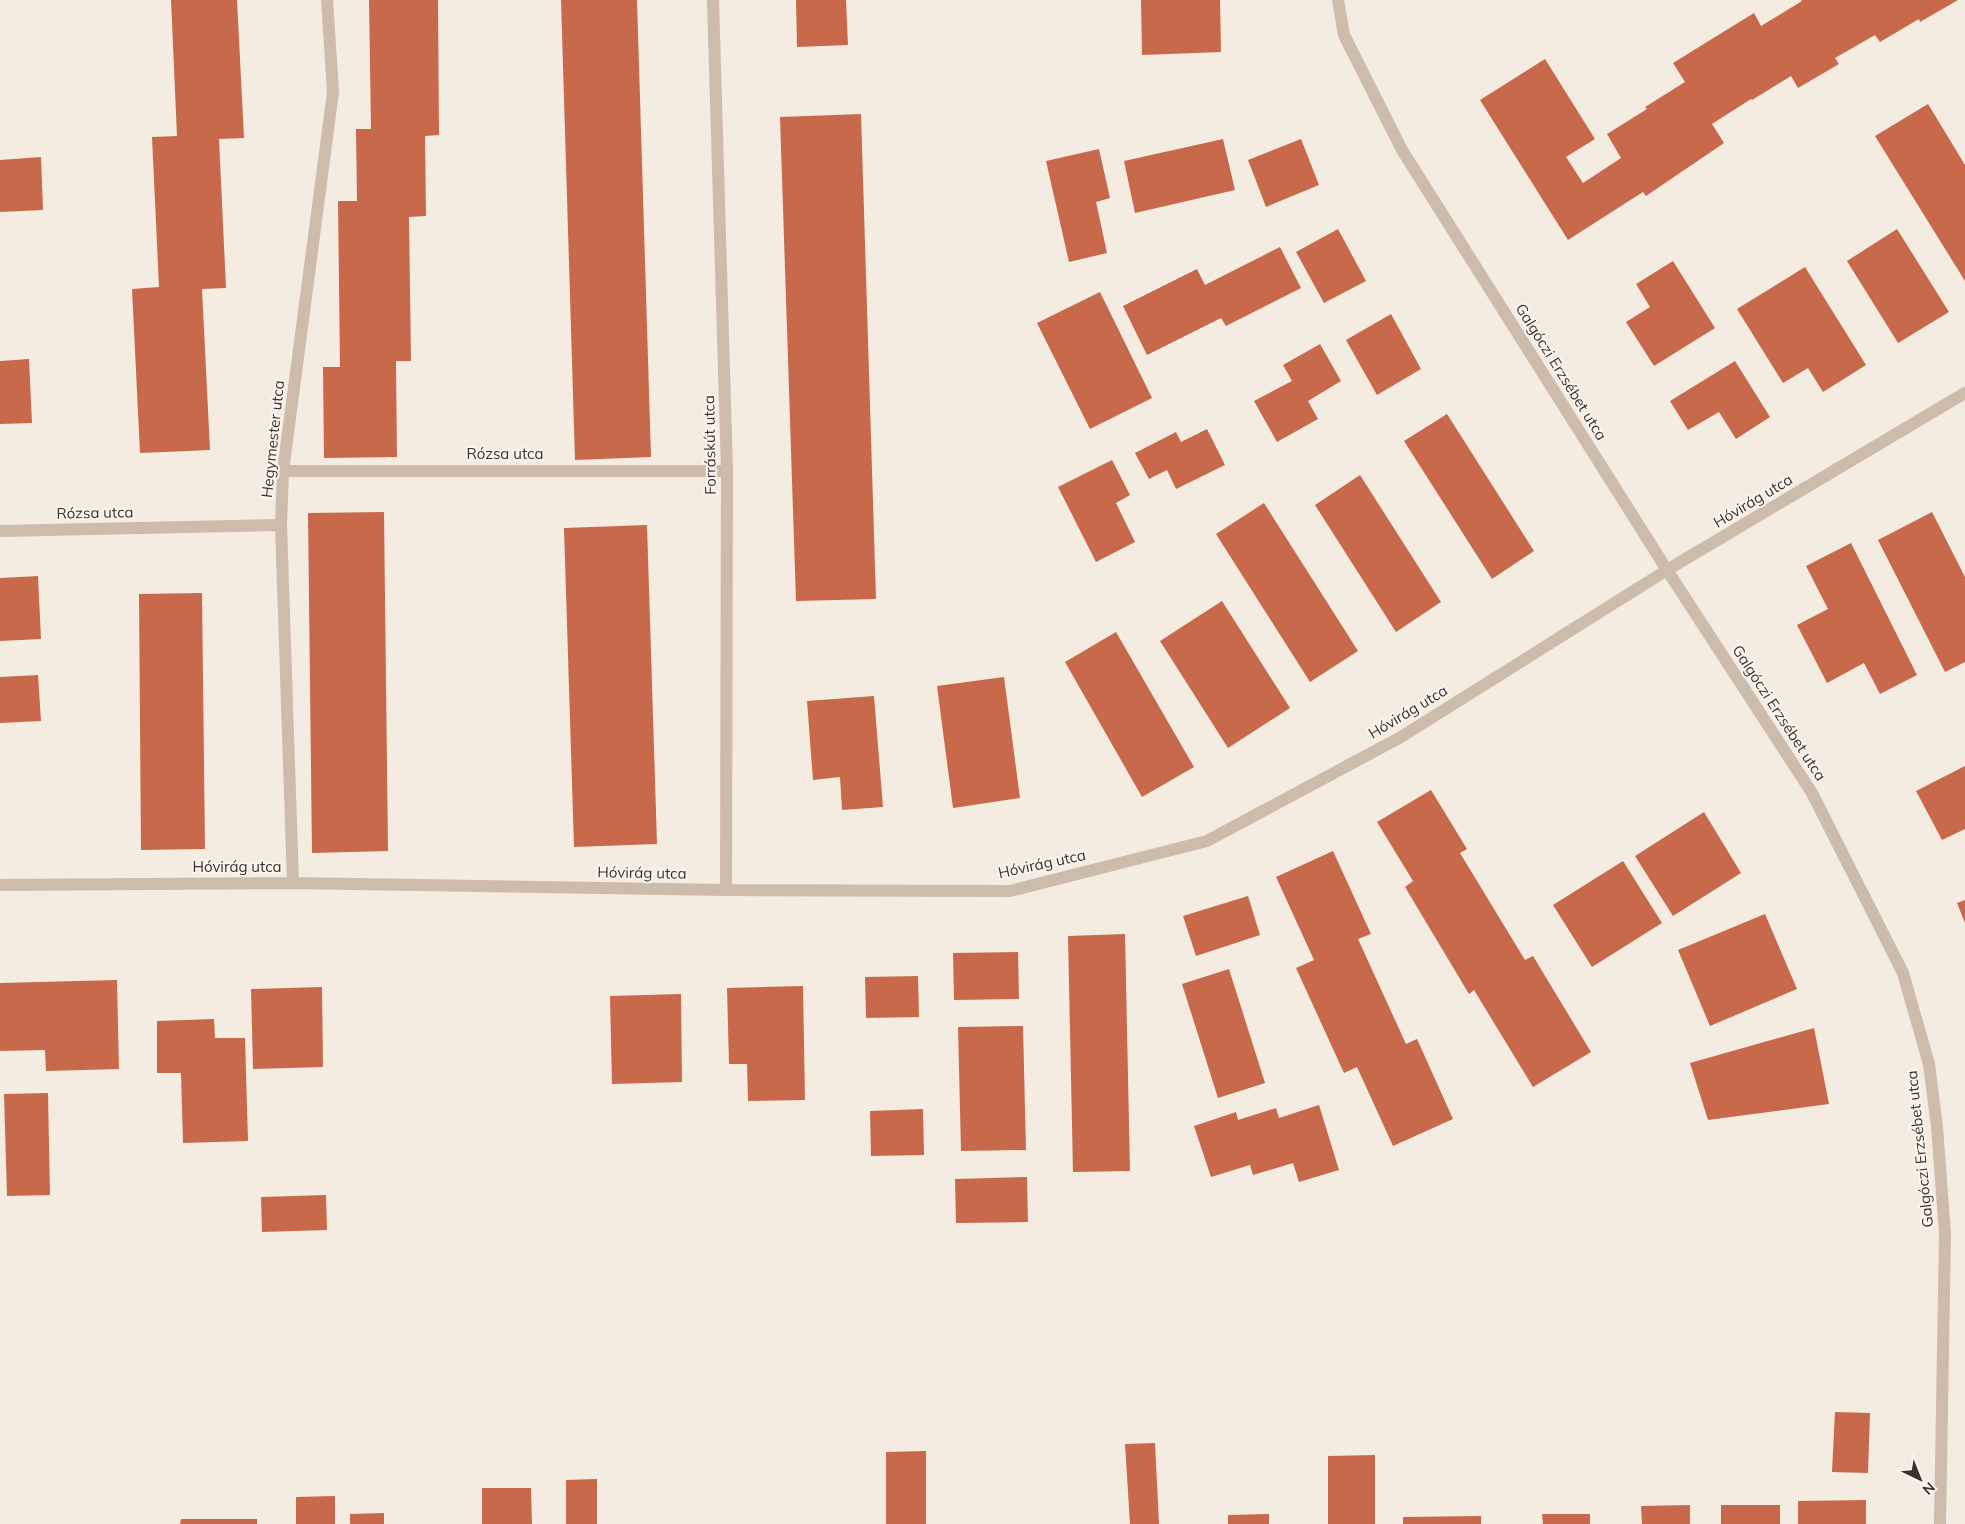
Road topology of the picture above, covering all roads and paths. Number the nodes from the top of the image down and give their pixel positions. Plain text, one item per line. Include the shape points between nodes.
1 (327, 0) edge
2 (714, 0) edge
3 (1338, 0) edge
4 (1965, 394) edge
5 (727, 470) junction
6 (283, 471) junction
7 (281, 525) junction
8 (0, 531) edge
9 (1667, 570) junction
10 (292, 883) junction
11 (0, 885) edge
12 (726, 890) junction
13 (1940, 1524) edge

1 - 6 street, Hegymester utca via 333,92
2 - 5 street, Forráskút utca
3 - 9 street, Galgóczi Erzsébet utca via 1344,36 1402,150
4 - 9 street, Hóvirág utca
5 - 6 street, Rózsa utca
5 - 12 street, Forráskút utca
6 - 7 street, Hegymester utca
7 - 8 street, Rózsa utca
7 - 10 street, Hegymester utca
9 - 12 street, Hóvirág utca via 1400,737 1207,841 1010,891
9 - 13 street, Galgóczi Erzsébet utca via 1812,793 1903,974 1929,1064 1938,1127 1945,1234
10 - 11 street, Hóvirág utca
10 - 12 street, Hóvirág utca

